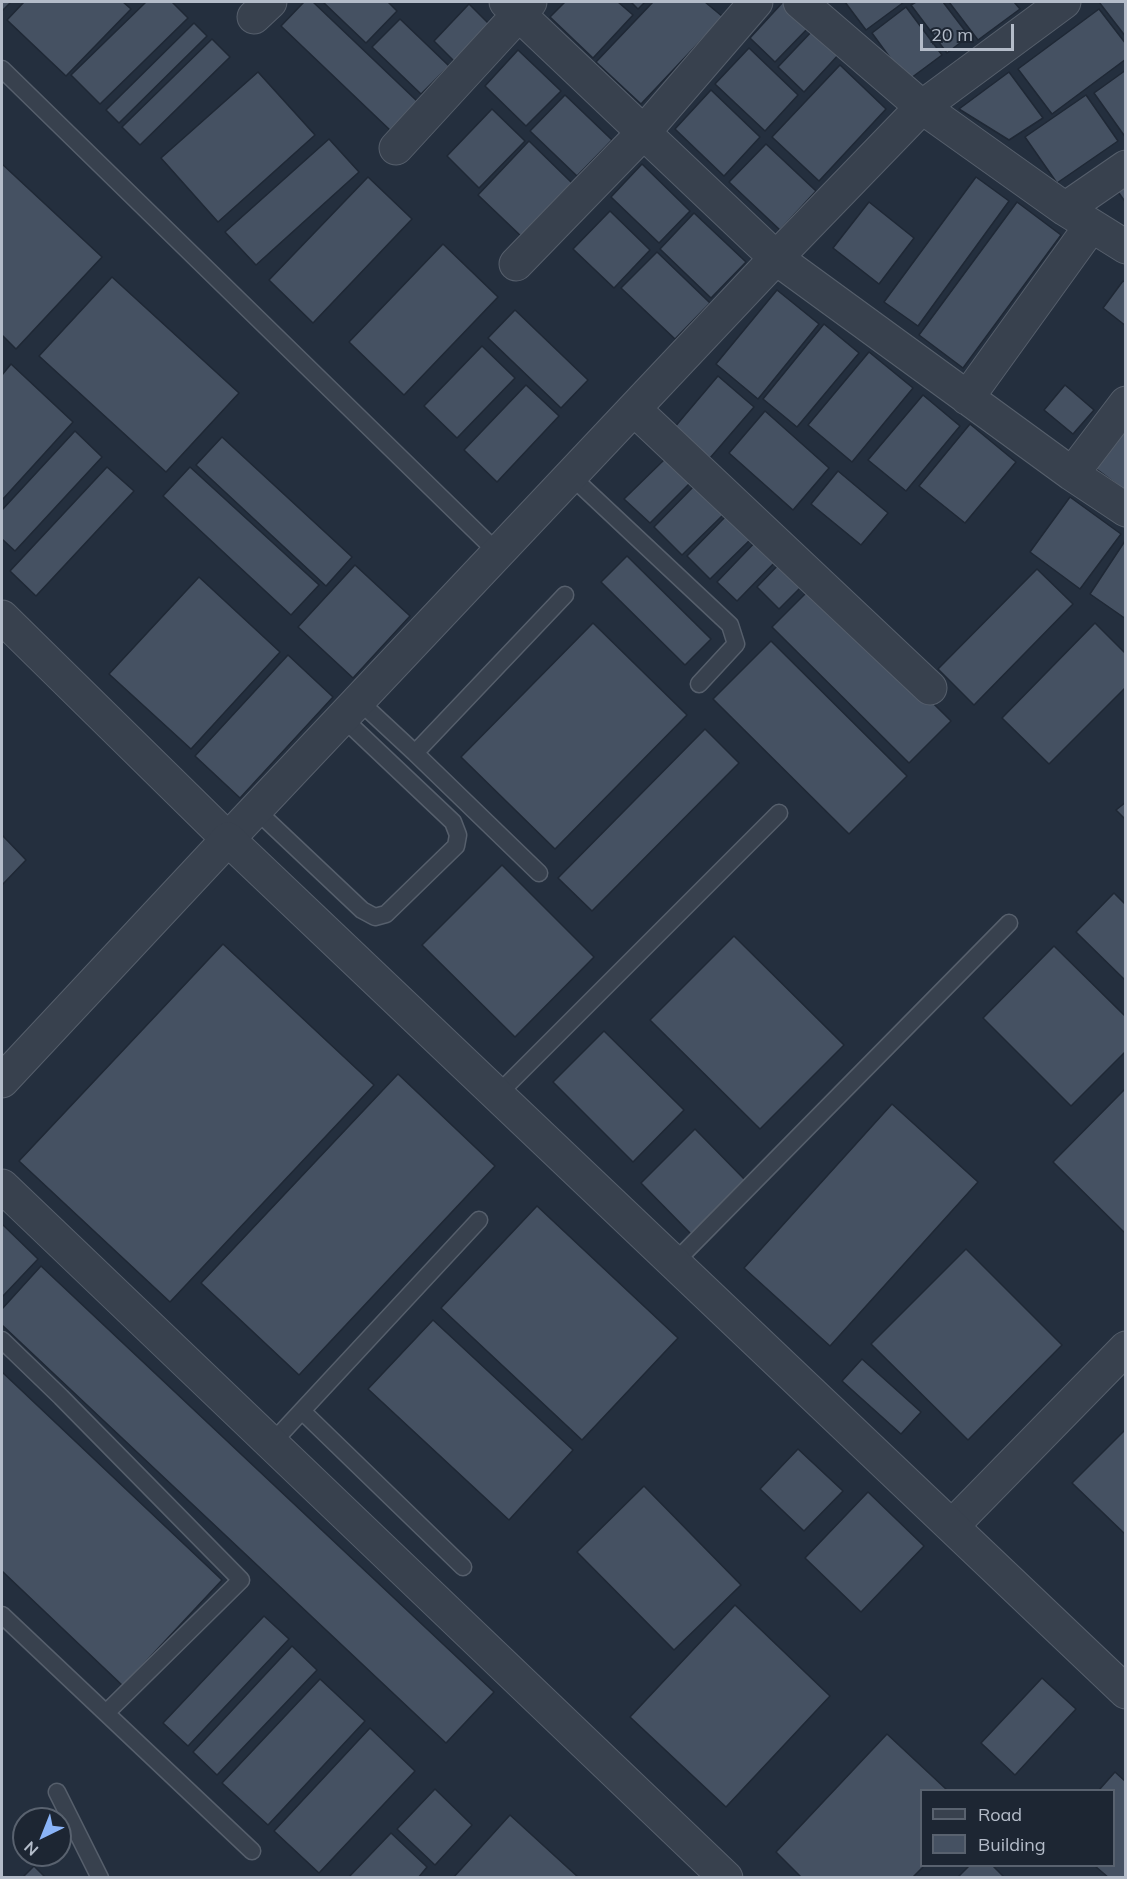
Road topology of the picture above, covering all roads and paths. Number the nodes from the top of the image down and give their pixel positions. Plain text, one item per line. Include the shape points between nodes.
1 (756, 2) edge
2 (800, 2) edge
3 (1064, 2) edge
4 (518, 6) edge
5 (2, 69) edge
6 (922, 107) junction
7 (643, 133) junction
8 (396, 148) dead end
9 (1125, 167) edge
10 (1078, 217) junction
11 (1125, 247) edge
12 (776, 258) junction
13 (516, 264) dead end
14 (967, 398) junction
15 (1125, 403) edge
16 (634, 409) junction
17 (1072, 474) junction
18 (571, 476) junction
19 (1125, 510) edge
20 (498, 553) junction
21 (565, 595) dead end
22 (2, 617) edge
23 (699, 684) dead end
24 (930, 688) dead end
25 (351, 710) junction
26 (415, 753) junction
27 (256, 810) junction
28 (779, 813) dead end
29 (228, 839) junction
30 (539, 873) dead end
31 (1009, 923) dead end
32 (2, 1081) edge
33 (498, 1094) junction
34 (2, 1186) edge
35 (479, 1220) dead end
36 (675, 1262) junction
37 (2, 1340) edge
38 (1125, 1348) edge
39 (302, 1411) junction
40 (271, 1444) junction
41 (952, 1526) junction
42 (464, 1567) dead end
43 (2, 1615) edge
44 (1125, 1692) edge
45 (106, 1713) junction
46 (57, 1791) dead end
47 (252, 1851) dead end
48 (100, 1878) edge
49 (726, 1878) edge

1 - 7 street
2 - 6 street
3 - 6 street
4 - 7 street
4 - 8 street
5 - 20 lane
6 - 10 street
6 - 12 street
7 - 12 street
7 - 13 street
9 - 10 street
10 - 11 street
10 - 14 street
12 - 14 street
12 - 16 street
14 - 17 street
15 - 17 street
16 - 18 street
16 - 24 street
17 - 19 street
18 - 20 street
18 - 23 lane via 730,625 736,644
20 - 25 street
21 - 26 lane
22 - 29 street
25 - 26 lane
25 - 27 street
25 - 27 lane via 453,822 458,835 456,846 386,914 375,917 362,910
26 - 30 lane
27 - 29 street
28 - 33 lane
29 - 32 street
29 - 33 street
31 - 36 lane
33 - 36 street
34 - 40 street
35 - 39 lane
36 - 41 street
37 - 45 lane via 241,1580
38 - 41 street
39 - 40 lane
39 - 42 lane
40 - 49 street
41 - 44 street
43 - 45 lane
45 - 47 lane
46 - 48 lane

